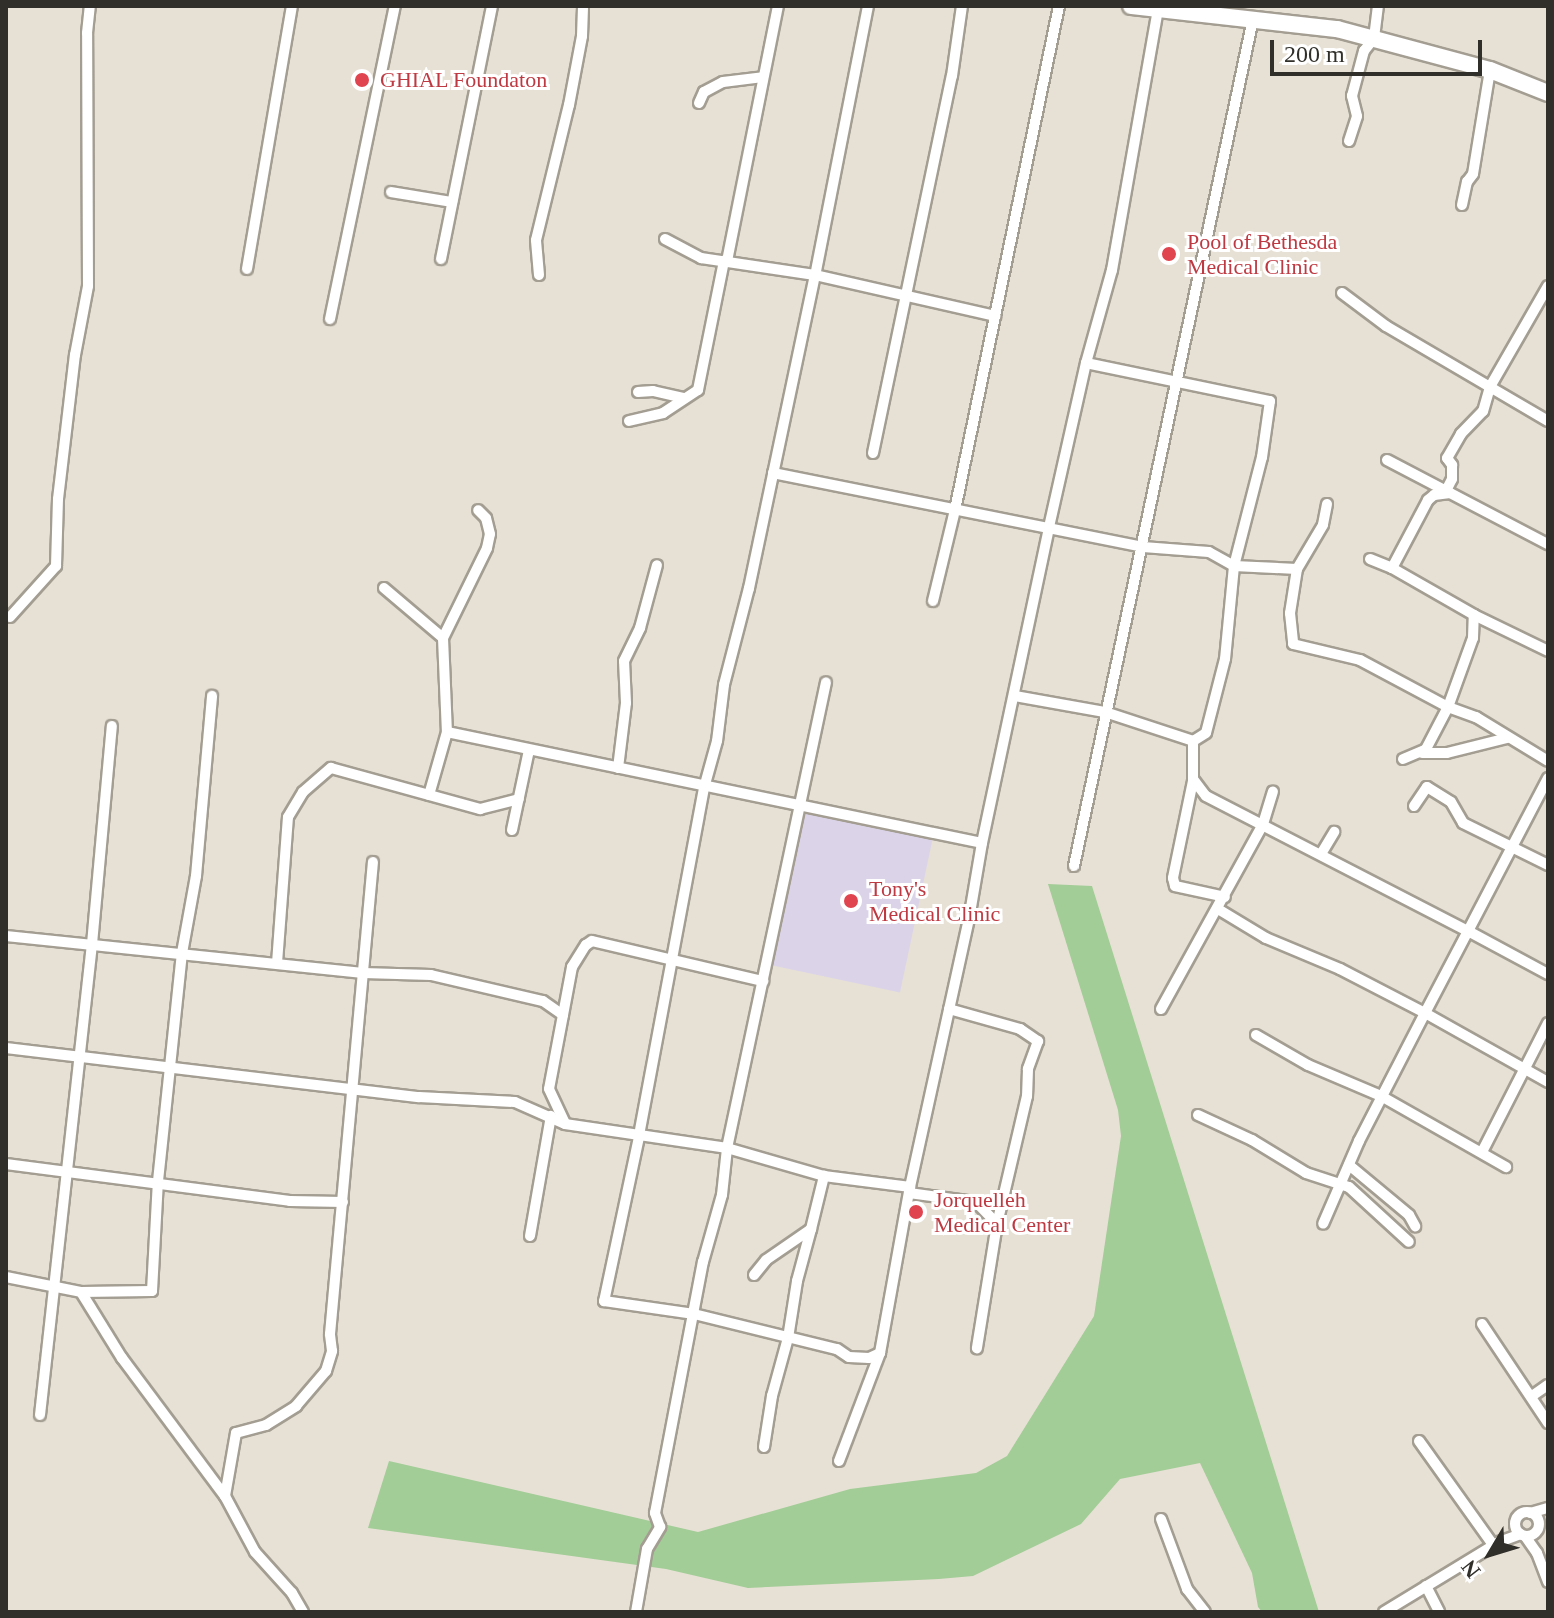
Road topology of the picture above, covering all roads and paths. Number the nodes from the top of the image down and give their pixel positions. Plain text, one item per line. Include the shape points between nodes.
1 (90, 6) edge
2 (292, 6) edge
3 (395, 6) edge
4 (492, 6) edge
5 (583, 6) edge
6 (778, 6) edge
7 (868, 6) edge
8 (962, 6) edge
9 (1059, 6) edge
10 (1131, 6) edge
11 (1378, 6) edge
12 (1158, 10) junction
13 (1253, 19) junction
14 (1374, 38) junction
15 (1490, 70) junction
16 (761, 77) junction
17 (1548, 93) edge
18 (699, 103) dead end
19 (1349, 141) dead end
20 (391, 192) dead end
21 (452, 202) junction
22 (1462, 205) dead end
23 (665, 239) dead end
24 (441, 259) dead end
25 (726, 261) junction
26 (247, 269) dead end
27 (539, 275) dead end
28 (815, 275) junction
29 (1548, 286) edge
30 (1342, 293) dead end
31 (907, 298) junction
32 (995, 316) junction
33 (330, 319) dead end
34 (1086, 363) junction
35 (1178, 382) junction
36 (1490, 387) junction
37 (638, 392) dead end
38 (684, 398) junction
39 (629, 421) dead end
40 (1548, 421) edge
41 (873, 453) dead end
42 (1387, 460) dead end
43 (773, 473) junction
44 (1448, 492) junction
45 (1327, 504) dead end
46 (478, 510) dead end
47 (955, 510) junction
48 (1049, 527) junction
49 (1548, 544) edge
50 (1143, 547) junction
51 (1370, 559) dead end
52 (657, 565) dead end
53 (1234, 566) junction
54 (1392, 568) junction
55 (1297, 569) junction
56 (384, 588) dead end
57 (933, 601) dead end
58 (1474, 615) junction
59 (10, 617) dead end
60 (443, 638) junction
61 (1548, 651) edge
62 (826, 682) dead end
63 (212, 696) dead end
64 (1015, 696) junction
65 (1448, 707) junction
66 (1105, 712) junction
67 (112, 726) dead end
68 (447, 732) junction
69 (1507, 738) junction
70 (1193, 741) junction
71 (529, 750) junction
72 (1422, 753) junction
73 (1403, 759) dead end
74 (1548, 761) edge
75 (618, 768) junction
76 (1548, 778) edge
77 (1193, 779) junction
78 (704, 788) junction
79 (1273, 791) dead end
80 (429, 795) junction
81 (519, 799) junction
82 (798, 805) junction
83 (1414, 806) dead end
84 (1263, 824) junction
85 (512, 830) dead end
86 (1334, 832) dead end
87 (982, 843) junction
88 (1511, 848) junction
89 (1321, 854) junction
90 (373, 862) dead end
91 (1548, 865) edge
92 (1074, 866) dead end
93 (1225, 897) junction
94 (1218, 909) junction
95 (1468, 931) junction
96 (6, 936) edge
97 (92, 944) junction
98 (182, 953) junction
99 (673, 958) junction
100 (277, 963) junction
101 (363, 973) junction
102 (1548, 974) edge
103 (763, 981) junction
104 (949, 1009) junction
105 (1161, 1009) dead end
106 (1425, 1013) junction
107 (563, 1015) junction
108 (1548, 1023) edge
109 (1256, 1035) dead end
110 (6, 1048) edge
111 (78, 1058) junction
112 (170, 1068) junction
113 (1524, 1070) junction
114 (1548, 1082) edge
115 (353, 1088) junction
116 (1381, 1096) junction
117 (1198, 1115) dead end
118 (551, 1116) junction
119 (565, 1124) junction
120 (639, 1137) junction
121 (727, 1148) junction
122 (1482, 1152) junction
123 (6, 1164) edge
124 (1349, 1165) junction
125 (1506, 1167) dead end
126 (66, 1172) junction
127 (824, 1176) junction
128 (158, 1181) junction
129 (1340, 1184) junction
130 (909, 1190) junction
131 (1005, 1195) junction
132 (343, 1202) junction
133 (976, 1202) junction
134 (997, 1224) junction
135 (1323, 1224) dead end
136 (1415, 1226) dead end
137 (811, 1229) junction
138 (530, 1236) dead end
139 (1409, 1242) dead end
140 (754, 1275) dead end
141 (6, 1277) edge
142 (54, 1287) junction
143 (81, 1292) junction
144 (694, 1314) junction
145 (1482, 1324) dead end
146 (788, 1338) junction
147 (977, 1348) dead end
148 (880, 1353) junction
149 (1548, 1385) edge
150 (1532, 1396) junction
151 (40, 1415) dead end
152 (1548, 1423) edge
153 (1419, 1441) dead end
154 (764, 1447) dead end
155 (839, 1461) dead end
156 (225, 1496) junction
157 (1548, 1508) edge
158 (1530, 1513) junction
159 (1548, 1515) edge
160 (1161, 1519) dead end
161 (1515, 1523) junction
162 (1539, 1526) junction
163 (1523, 1535) junction
164 (1496, 1544) junction
165 (1537, 1553) junction
166 (1548, 1582) edge
167 (1426, 1586) junction
168 (303, 1612) edge
169 (636, 1612) edge
170 (1205, 1612) edge
171 (1384, 1612) edge
172 (1439, 1612) edge

1 - 59 street via 88,286 59,483 56,566
2 - 26 street
3 - 33 street
4 - 21 street
5 - 27 street via 569,105 536,240
6 - 16 street
7 - 28 street
8 - 31 street
9 - 32 street
10 - 12 highway
11 - 14 street
12 - 13 highway
12 - 34 street via 1112,270
13 - 14 highway
13 - 35 street
14 - 15 highway
14 - 19 street via 1364,51 1352,96 1357,116
15 - 17 highway
15 - 22 street via 1473,174
16 - 18 street via 723,82 704,92
16 - 25 street
20 - 21 street
21 - 24 street
23 - 25 street via 701,258
25 - 28 street
25 - 38 street via 705,339 703,378 698,390
28 - 31 street
28 - 43 street
29 - 36 street
30 - 36 street via 1386,326
31 - 32 street
31 - 41 street
32 - 47 street
34 - 35 street
34 - 48 street
35 - 50 street
35 - 53 street via 1270,401 1262,457
36 - 40 street
36 - 44 street via 1483,411 1447,458 1452,465
37 - 38 street
38 - 39 street via 663,413
42 - 44 street
43 - 47 street
43 - 78 street
44 - 49 street
44 - 54 street via 1428,500
45 - 55 street via 1323,525
46 - 60 street via 490,534 487,548
47 - 48 street
47 - 57 street
48 - 50 street
48 - 64 street
50 - 53 street via 1209,552
50 - 66 street
51 - 54 street
52 - 75 street via 640,628 624,661 626,703
53 - 55 street
53 - 70 street via 1225,659 1206,733
54 - 58 street
55 - 65 street via 1290,613 1293,644 1360,660
56 - 60 street
58 - 61 street
58 - 65 street via 1473,638
60 - 68 street
62 - 82 street
63 - 98 street via 196,876
64 - 66 street
64 - 87 street
65 - 69 street via 1476,717
65 - 72 street
66 - 70 street
66 - 92 street
67 - 97 street
68 - 71 street
68 - 80 street
69 - 72 street via 1447,753
69 - 74 street
70 - 77 street
71 - 75 street
71 - 81 street
72 - 73 street
75 - 78 street
76 - 88 street
77 - 84 street via 1206,796
77 - 93 street via 1175,886
78 - 82 street
78 - 99 street
79 - 84 street
80 - 81 street via 480,809
80 - 100 street via 331,768 303,792 288,817
81 - 85 street
82 - 87 street
82 - 103 street
83 - 88 street via 1427,787 1451,802 1463,823
84 - 89 street
84 - 93 street
86 - 89 street
87 - 104 street
88 - 91 street
88 - 95 street
89 - 95 street
90 - 101 street
93 - 94 street
94 - 105 street
94 - 106 street via 1266,938
95 - 102 street
95 - 106 street
96 - 97 street
97 - 98 street
97 - 111 street
98 - 100 street
98 - 112 street
99 - 103 street
99 - 107 street via 592,941 572,967
99 - 120 street
100 - 101 street
101 - 107 street via 431,975 543,1001
101 - 115 street
103 - 121 street
104 - 130 street
104 - 131 street via 1020,1029 1038,1041
106 - 113 street
106 - 116 street
107 - 119 street via 549,1089
108 - 113 street
109 - 116 street via 1308,1065
110 - 111 street
111 - 112 street
111 - 126 street
112 - 115 street
112 - 128 street
113 - 114 street
113 - 122 street
115 - 118 street via 515,1102
115 - 132 street
116 - 122 street
116 - 124 street
117 - 129 street via 1306,1173
118 - 119 street
118 - 138 street
119 - 120 street
120 - 121 street
120 - 144 street via 604,1301
121 - 127 street
121 - 144 street via 722,1195
122 - 125 street
123 - 126 street
124 - 129 street
124 - 136 street via 1400,1206
126 - 128 street
126 - 142 street
127 - 130 street
127 - 137 street
128 - 132 street via 290,1201
128 - 143 street via 152,1291
129 - 135 street
129 - 139 street via 1366,1200
130 - 133 street
130 - 148 street
131 - 133 street
131 - 134 street
132 - 156 street via 326,1371 282,1417 236,1433
133 - 134 street
134 - 147 street
137 - 140 street via 766,1260
137 - 146 street
141 - 142 street
142 - 143 street
142 - 151 street
143 - 156 street via 122,1358
144 - 146 street
144 - 169 street via 655,1513 660,1527 647,1549
145 - 150 street
146 - 148 street via 837,1349 849,1357
146 - 154 street
148 - 155 street
149 - 150 street
150 - 152 street
153 - 164 street
156 - 168 street via 255,1552
157 - 158 street
158 - 161 street
158 - 162 street
159 - 162 street
160 - 170 street via 1187,1589
161 - 163 street
161 - 164 street
162 - 163 street
162 - 165 street
163 - 164 street
163 - 165 street
164 - 167 street
165 - 166 street
167 - 171 street
167 - 172 street

